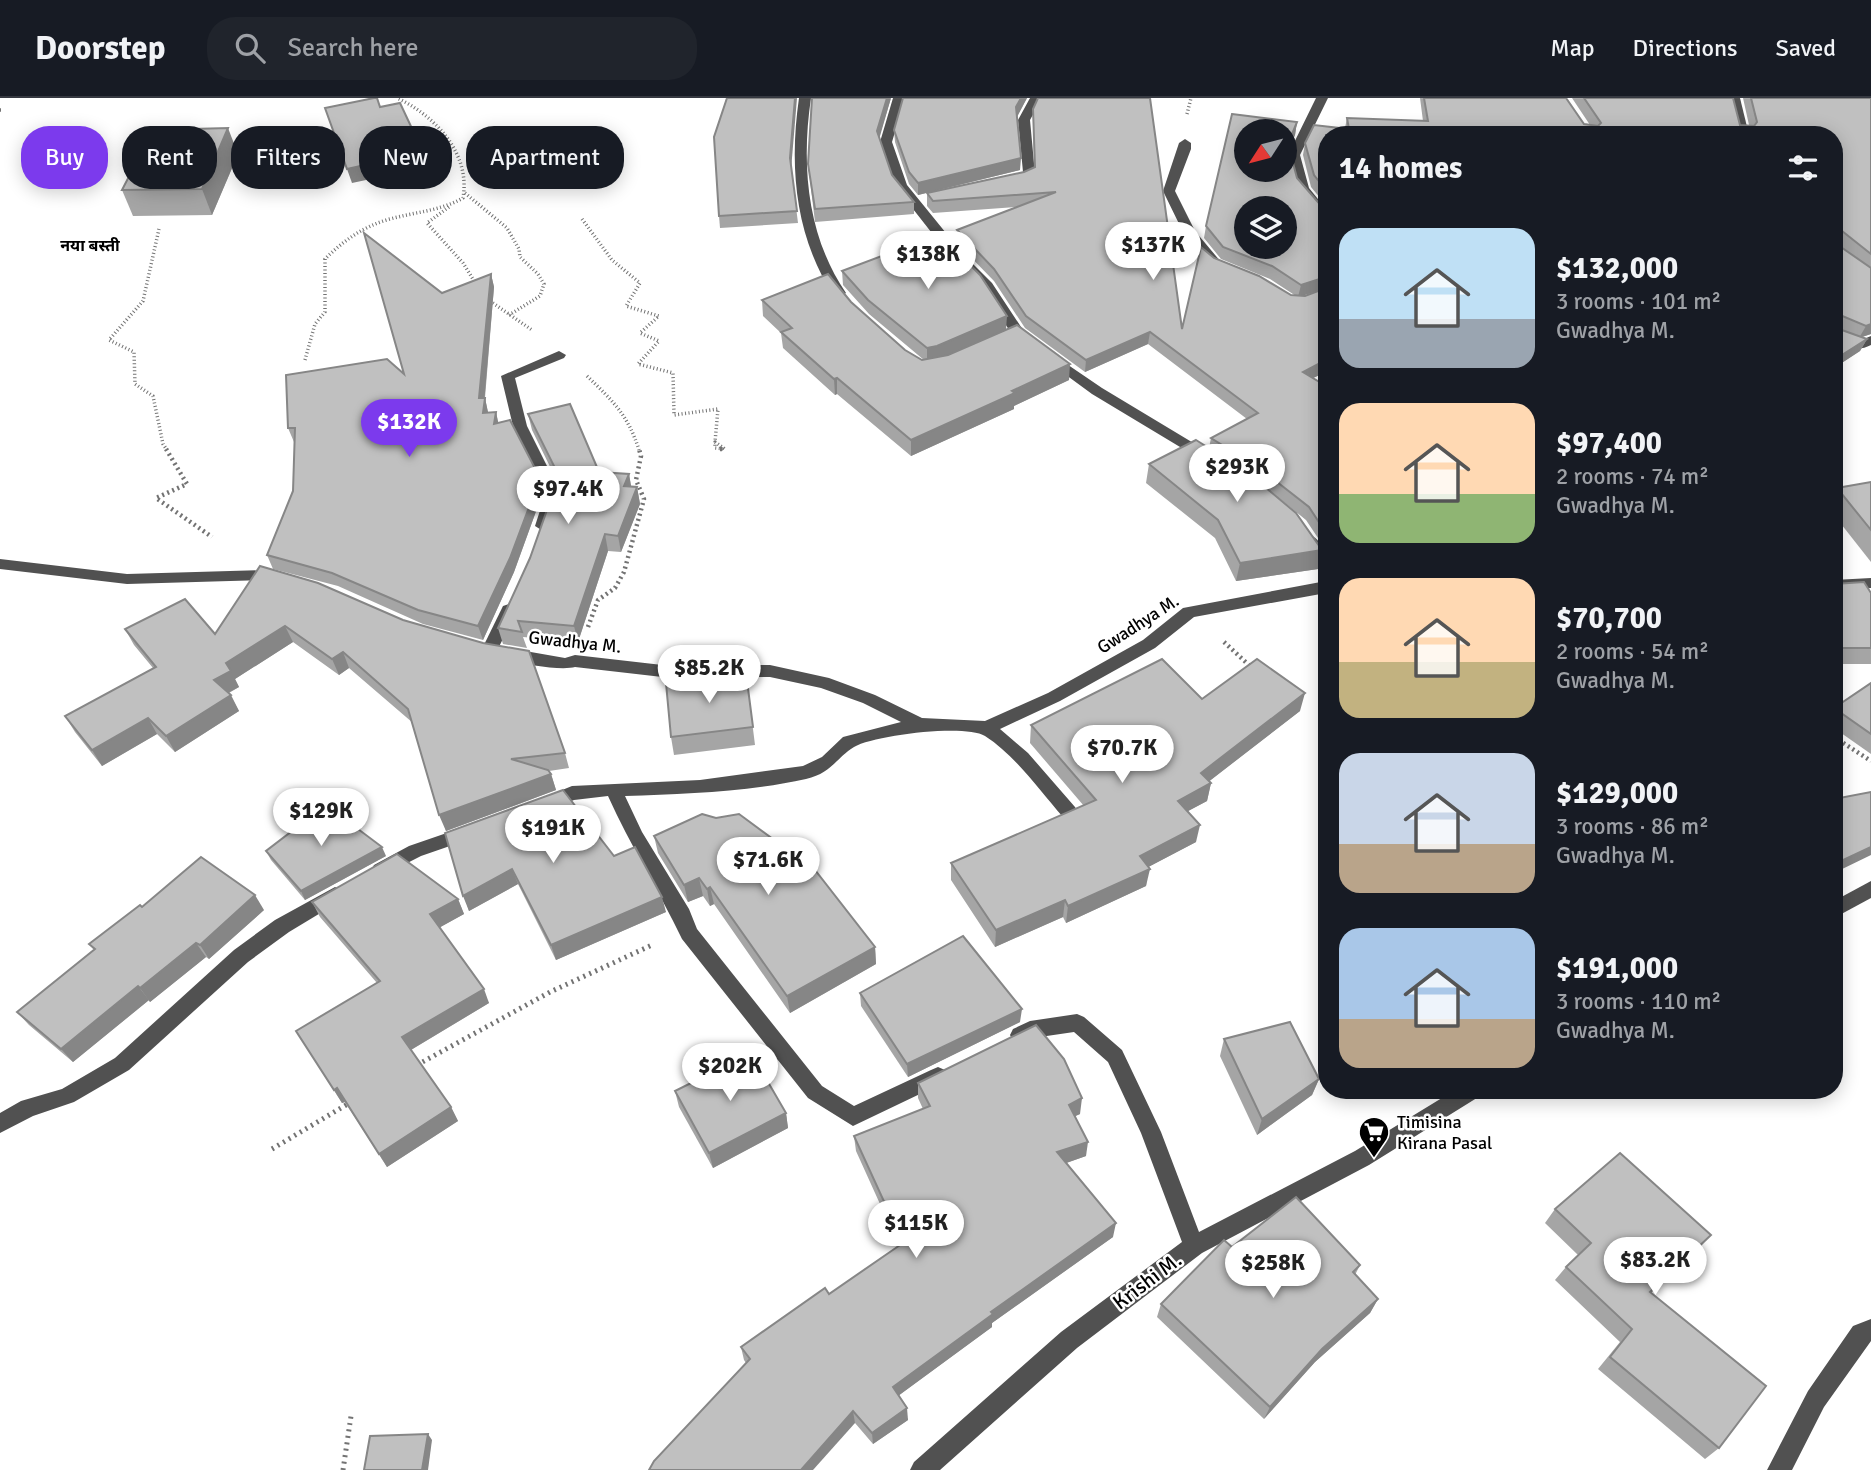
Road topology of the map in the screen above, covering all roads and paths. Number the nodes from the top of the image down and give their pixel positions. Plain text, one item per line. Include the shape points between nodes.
1 (397, 98) edge
2 (805, 98) edge
3 (899, 98) edge
4 (1036, 98) edge
5 (1322, 98) edge
6 (1734, 98) edge
7 (1741, 126) edge
8 (1185, 143) dead end
9 (996, 183) edge
10 (464, 193) junction
11 (1318, 200) edge
12 (449, 207) junction
13 (582, 219) dead end
14 (159, 229) dead end
15 (1226, 269) edge
16 (477, 285) edge
17 (484, 296) edge
18 (845, 300) edge
19 (509, 315) junction
20 (1843, 338) edge
21 (1871, 340) edge
22 (559, 355) junction
23 (305, 360) dead end
24 (715, 442) dead end
25 (1216, 463) edge
26 (1299, 526) edge
27 (212, 537) dead end
28 (536, 545) edge
29 (1318, 553) edge
30 (0, 564) edge
31 (293, 583) edge
32 (1871, 583) edge
33 (1843, 585) edge
34 (1318, 588) edge
35 (517, 592) edge
36 (1189, 612) junction
37 (575, 661) junction
38 (1253, 669) edge
39 (919, 724) junction
40 (987, 728) junction
41 (1843, 743) edge
42 (1871, 761) edge
43 (613, 789) junction
44 (524, 812) edge
45 (1069, 812) edge
46 (488, 826) edge
47 (1871, 889) edge
48 (1843, 905) edge
49 (689, 933) junction
50 (1006, 1042) edge
51 (959, 1065) edge
52 (413, 1068) edge
53 (1458, 1099) edge
54 (355, 1100) edge
55 (0, 1125) edge
56 (272, 1149) dead end
57 (1194, 1246) junction
58 (1871, 1329) edge
59 (351, 1416) dead end
60 (342, 1470) edge
61 (922, 1470) edge
62 (1779, 1470) edge

1 - 10 path via 420,108 446,131 457,156
2 - 18 street via 799,156 805,207 814,246
3 - 25 street via 887,142 901,186 922,200 958,257 987,286 1023,339 1097,391
4 - 9 street via 1024,120 1029,174
5 - 11 street via 1294,155 1303,189
6 - 7 street
8 - 15 street via 1169,191 1189,232 1214,264
10 - 12 path
10 - 19 path via 507,228 520,257 544,284 540,296
12 - 16 path via 426,223
12 - 23 path via 386,220 352,235 325,259 325,312 315,324
13 - 24 path via 612,260 640,283 626,306 659,316 640,332 659,341 638,364 673,373 674,415 718,409
14 - 27 path via 143,301 109,340 134,352 135,384 153,396 163,444 187,484 156,498
17 - 19 path
19 - 22 path via 541,336
20 - 21 street via 1859,346
22 - 28 street via 508,376 520,426 553,492
22 - 37 path via 622,410 641,456 636,480 644,499 624,572 615,588 598,600
26 - 29 street
30 - 31 street via 127,579 268,576
32 - 33 street
34 - 36 street, Gwadhya M.
35 - 37 street, Gwadhya M. via 483,650 565,664
36 - 38 path
36 - 40 street, Gwadhya M. via 1149,644
37 - 39 street, Gwadhya M. via 671,672 771,671 823,682
39 - 40 street, Gwadhya M.
39 - 43 street via 849,742 828,762 806,772 700,787
40 - 45 street via 1022,758
41 - 42 path
43 - 44 street via 572,793
43 - 49 street
46 - 55 street via 415,851 282,926 241,956 122,1064 66,1096 28,1108
47 - 48 street
49 - 51 street via 815,1092 853,1117
49 - 52 path via 639,948
50 - 57 street via 1030,1031 1077,1023 1115,1056 1151,1132
53 - 57 street, Krishi M. via 1362,1158
54 - 56 path
57 - 61 street, Krishi M. via 1069,1340
58 - 62 street via 1861,1334 1816,1399
59 - 60 path

